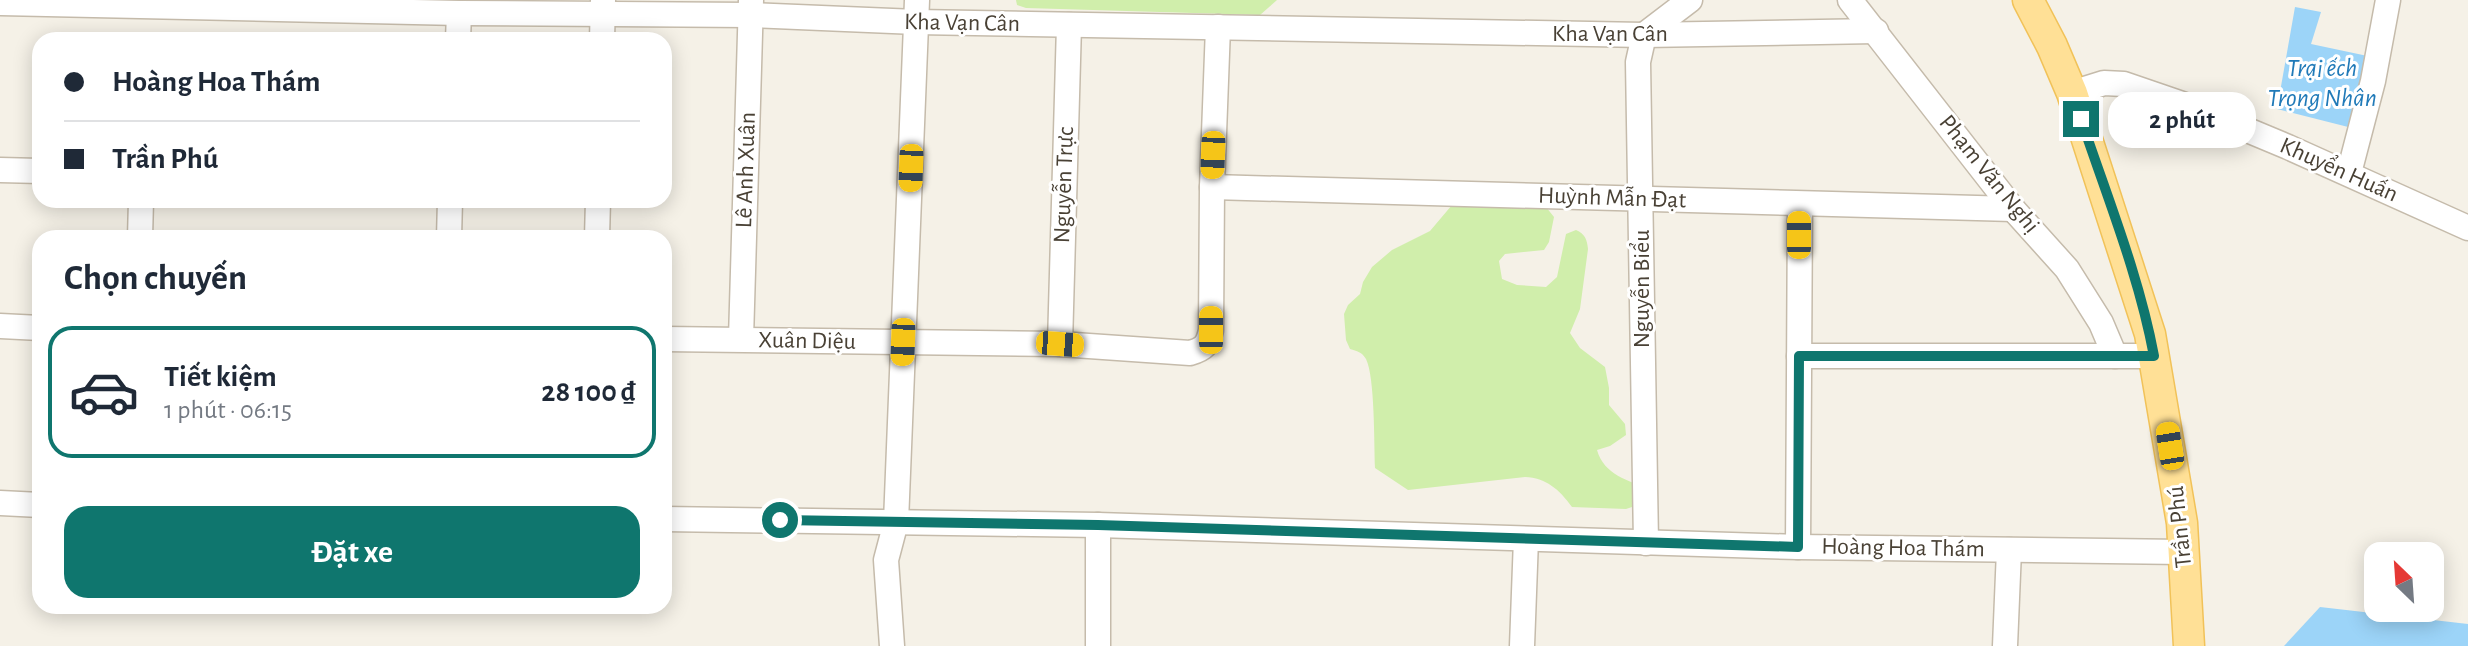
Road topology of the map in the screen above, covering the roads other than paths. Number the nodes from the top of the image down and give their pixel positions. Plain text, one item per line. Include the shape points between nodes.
1 (1850, 0) edge
2 (2028, 0) edge
3 (2388, 0) edge
4 (0, 3) edge
5 (1674, 5) edge
6 (518, 6) edge
7 (603, 7) edge
8 (751, 7) edge
9 (916, 11) edge
10 (459, 13) junction
11 (1069, 25) junction
12 (1218, 27) junction
13 (1876, 31) junction
14 (458, 32) edge
15 (602, 32) edge
16 (1644, 35) junction
17 (2072, 93) junction
18 (0, 170) edge
19 (32, 171) edge
20 (2349, 173) junction
21 (1212, 187) junction
22 (1641, 199) junction
23 (1800, 204) junction
24 (141, 208) edge
25 (450, 208) edge
26 (598, 208) edge
27 (2013, 209) junction
28 (2468, 228) edge
29 (140, 230) edge
30 (449, 230) edge
31 (597, 230) edge
32 (0, 326) edge
33 (32, 328) edge
34 (672, 339) edge
35 (741, 339) junction
36 (903, 342) junction
37 (1060, 344) junction
38 (1799, 356) junction
39 (2115, 356) junction
40 (2154, 356) junction
41 (0, 503) edge
42 (32, 505) edge
43 (672, 519) edge
44 (896, 522) junction
45 (1098, 525) junction
46 (1526, 539) junction
47 (1646, 543) junction
48 (1798, 547) junction
49 (2009, 550) junction
50 (2183, 552) junction
51 (892, 646) edge
52 (1098, 646) edge
53 (1522, 646) edge
54 (2005, 646) edge
55 (2189, 646) edge

1 - 13 street, Phạm Văn Nghị
2 - 17 main road, Trần Phú
3 - 20 street
4 - 10 street, Kha Vạn Cân
5 - 16 street
6 - 7 street, Kha Vạn Cân
6 - 10 street, Kha Vạn Cân
7 - 8 street, Kha Vạn Cân
7 - 15 street
8 - 9 street, Kha Vạn Cân
8 - 35 street, Lê Anh Xuân
9 - 11 street, Kha Vạn Cân
9 - 36 street
10 - 14 street
11 - 12 street, Kha Vạn Cân
11 - 37 street, Nguyễn Trực
12 - 16 street, Kha Vạn Cân
12 - 21 street
13 - 16 street, Kha Vạn Cân
13 - 27 street, Phạm Văn Nghị
16 - 22 street, Nguyễn Biểu via 1638,62
17 - 20 street, Khuyển Huấn via 2104,83 2124,84
17 - 40 main road, Trần Phú
18 - 19 street
20 - 28 street, Khuyển Huấn
21 - 22 street, Huỳnh Mẫn Đạt
21 - 37 street, Xuân Diệu via 1208,343 1190,353
22 - 23 street, Huỳnh Mẫn Đạt
22 - 47 street, Nguyễn Biểu
23 - 27 street, Huỳnh Mẫn Đạt
23 - 38 street
24 - 29 street
25 - 30 street
26 - 31 street
27 - 39 street, Phạm Văn Nghị via 2085,295
32 - 33 street
34 - 35 street, Xuân Diệu
35 - 36 street, Xuân Diệu
36 - 37 street, Xuân Diệu
36 - 44 street
38 - 39 street
38 - 48 street
39 - 40 street
40 - 50 main road, Trần Phú
41 - 42 street
43 - 44 street, Hoàng Hoa Thám
44 - 45 street, Hoàng Hoa Thám
44 - 51 street via 886,560
45 - 46 street, Hoàng Hoa Thám
45 - 52 street
46 - 47 street, Hoàng Hoa Thám
46 - 53 street
47 - 48 street, Hoàng Hoa Thám
48 - 49 street, Hoàng Hoa Thám
49 - 50 street, Hoàng Hoa Thám
49 - 54 street
50 - 55 main road, Trần Phú

